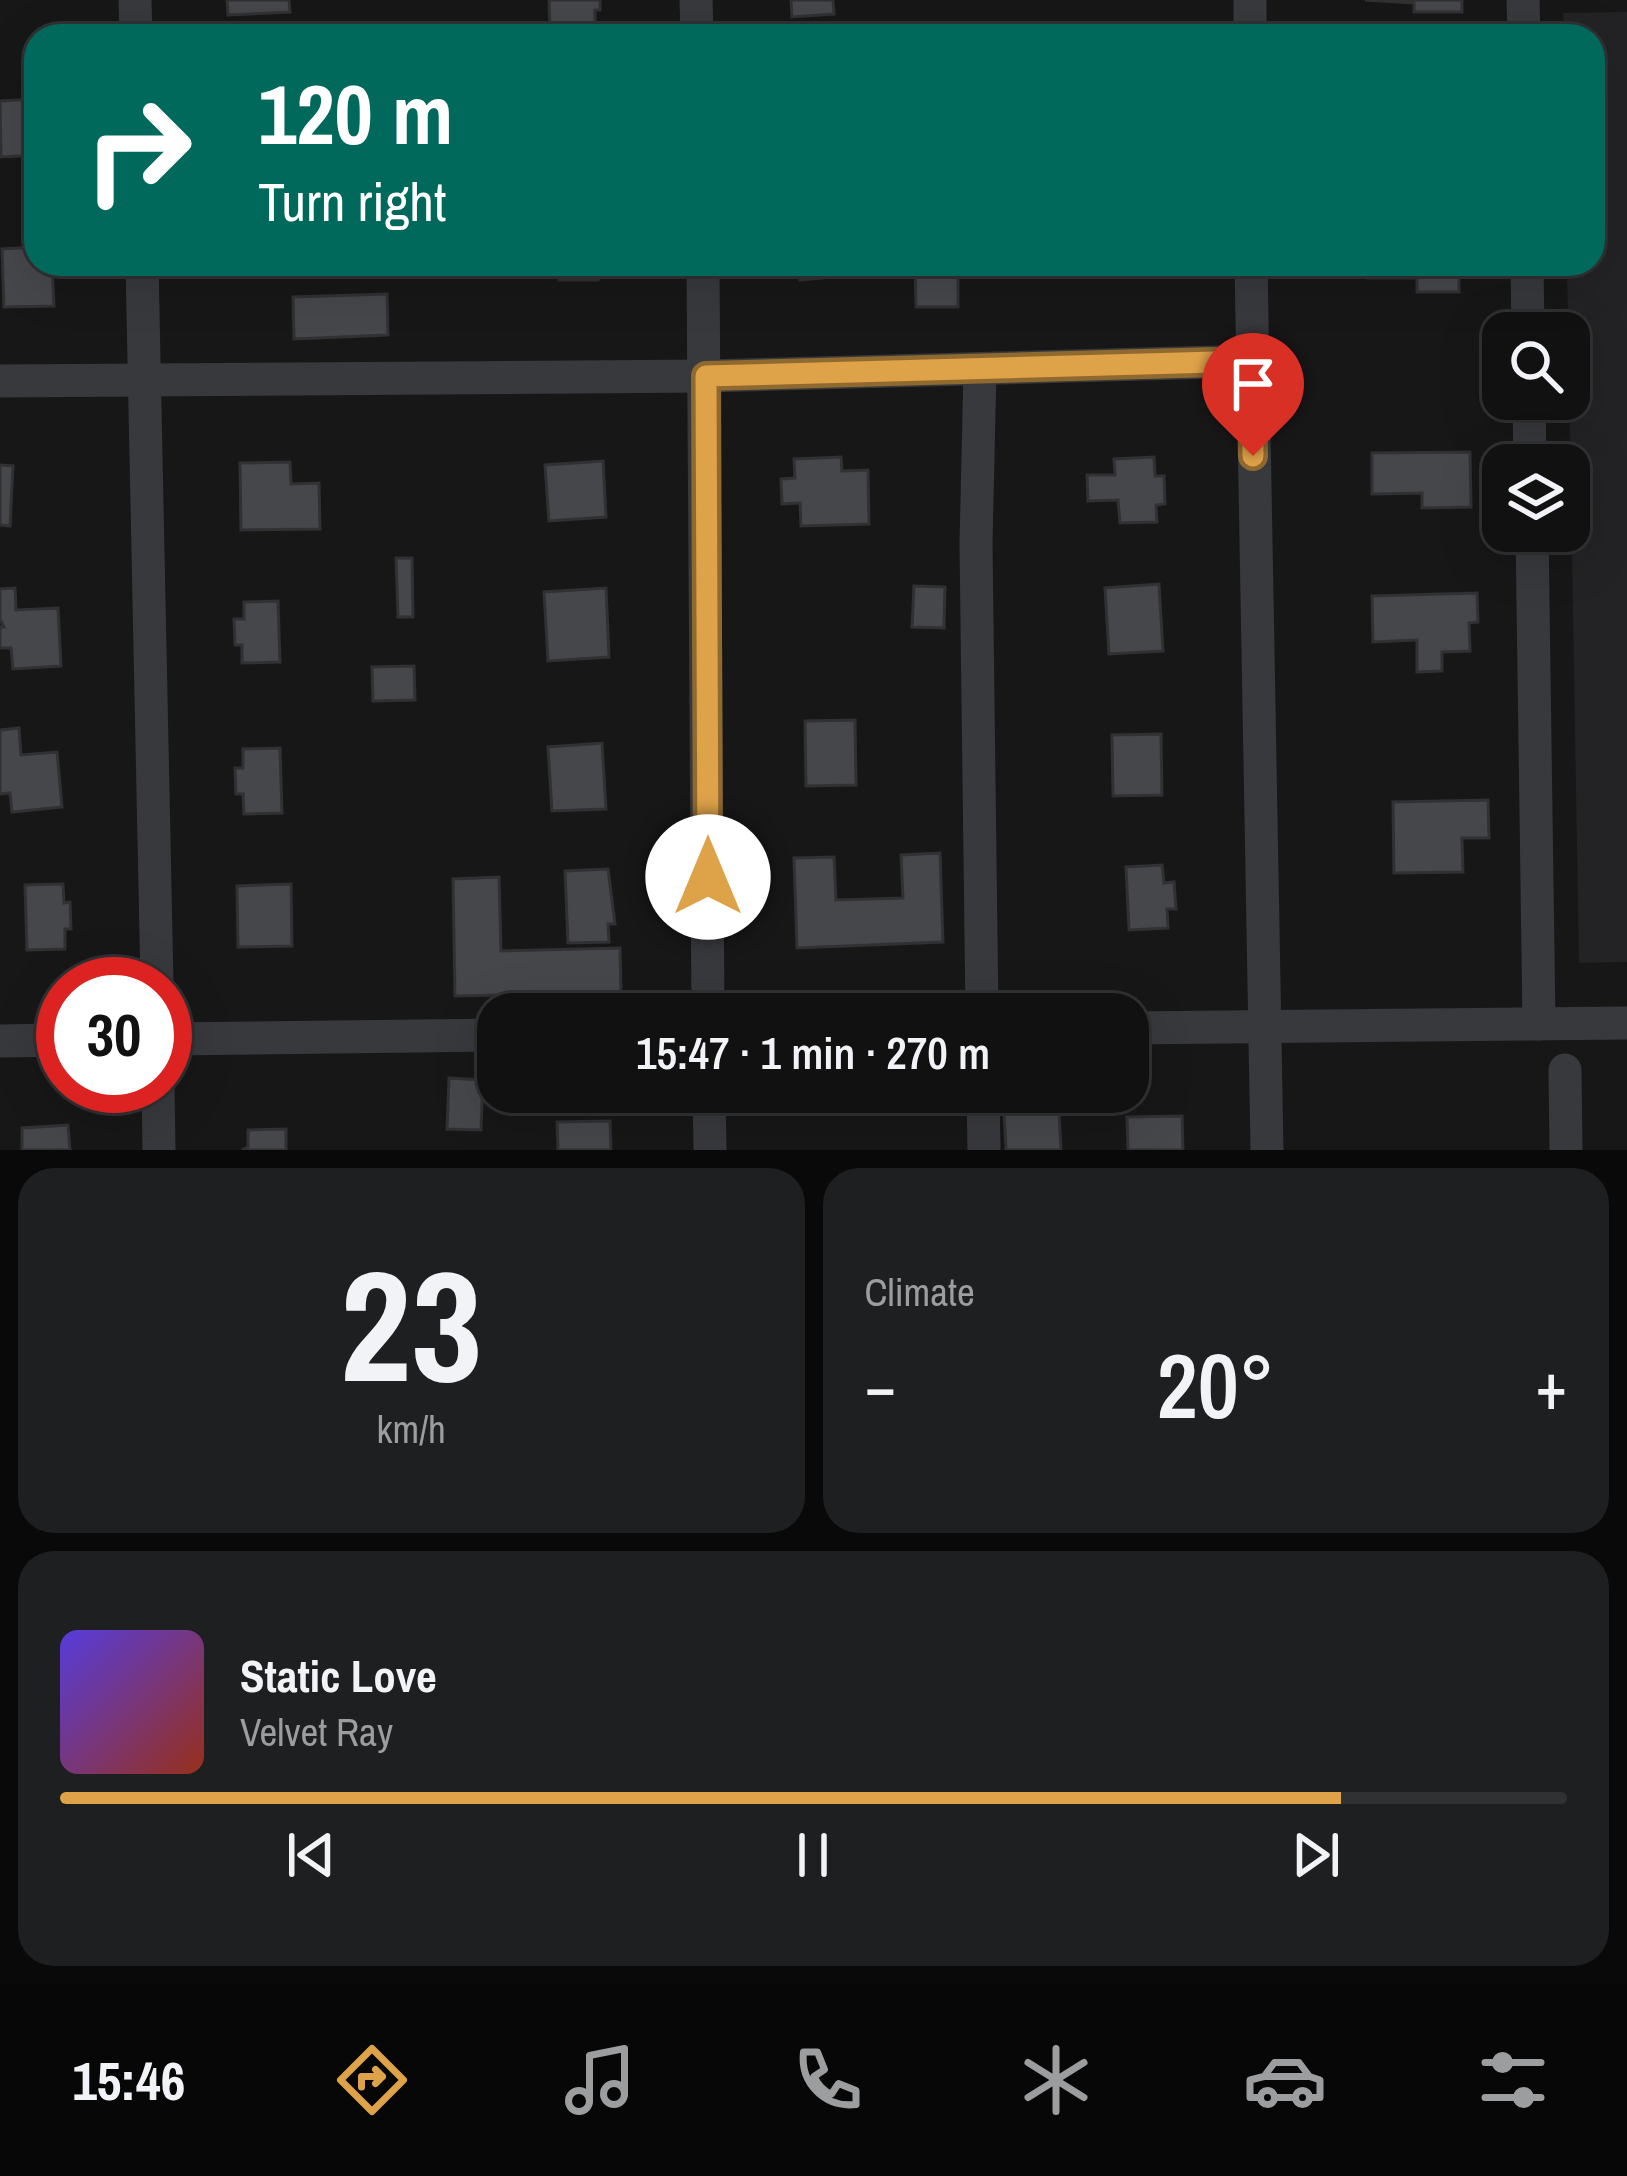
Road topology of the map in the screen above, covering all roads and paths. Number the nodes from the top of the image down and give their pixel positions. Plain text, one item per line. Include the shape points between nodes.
1 (142, 276) edge
2 (703, 276) edge
3 (1251, 276) edge
4 (1527, 276) edge
5 (1528, 312) edge
6 (1252, 361) junction
7 (980, 369) junction
8 (706, 376) junction
9 (0, 381) edge
10 (145, 381) junction
11 (1532, 552) edge
12 (156, 957) edge
13 (708, 993) edge
14 (982, 993) edge
15 (1627, 1022) edge
16 (1540, 1024) junction
17 (1264, 1027) junction
18 (1149, 1028) edge
19 (477, 1035) edge
20 (192, 1039) edge
21 (36, 1040) edge
22 (0, 1041) edge
23 (1565, 1070) dead end
24 (158, 1113) edge
25 (709, 1113) edge
26 (983, 1113) edge
27 (159, 1150) edge
28 (710, 1150) edge
29 (984, 1150) edge
30 (1267, 1150) edge
31 (1566, 1150) edge

1 - 10 street
2 - 8 street
3 - 6 street
4 - 5 street
6 - 7 street
6 - 17 street
7 - 8 street
7 - 14 street
8 - 10 street
8 - 13 street
9 - 10 street
10 - 12 street
11 - 16 street
15 - 16 street
16 - 17 street
17 - 18 street
17 - 30 street
19 - 20 street
21 - 22 street
23 - 31 street
24 - 27 street
25 - 28 street
26 - 29 street

